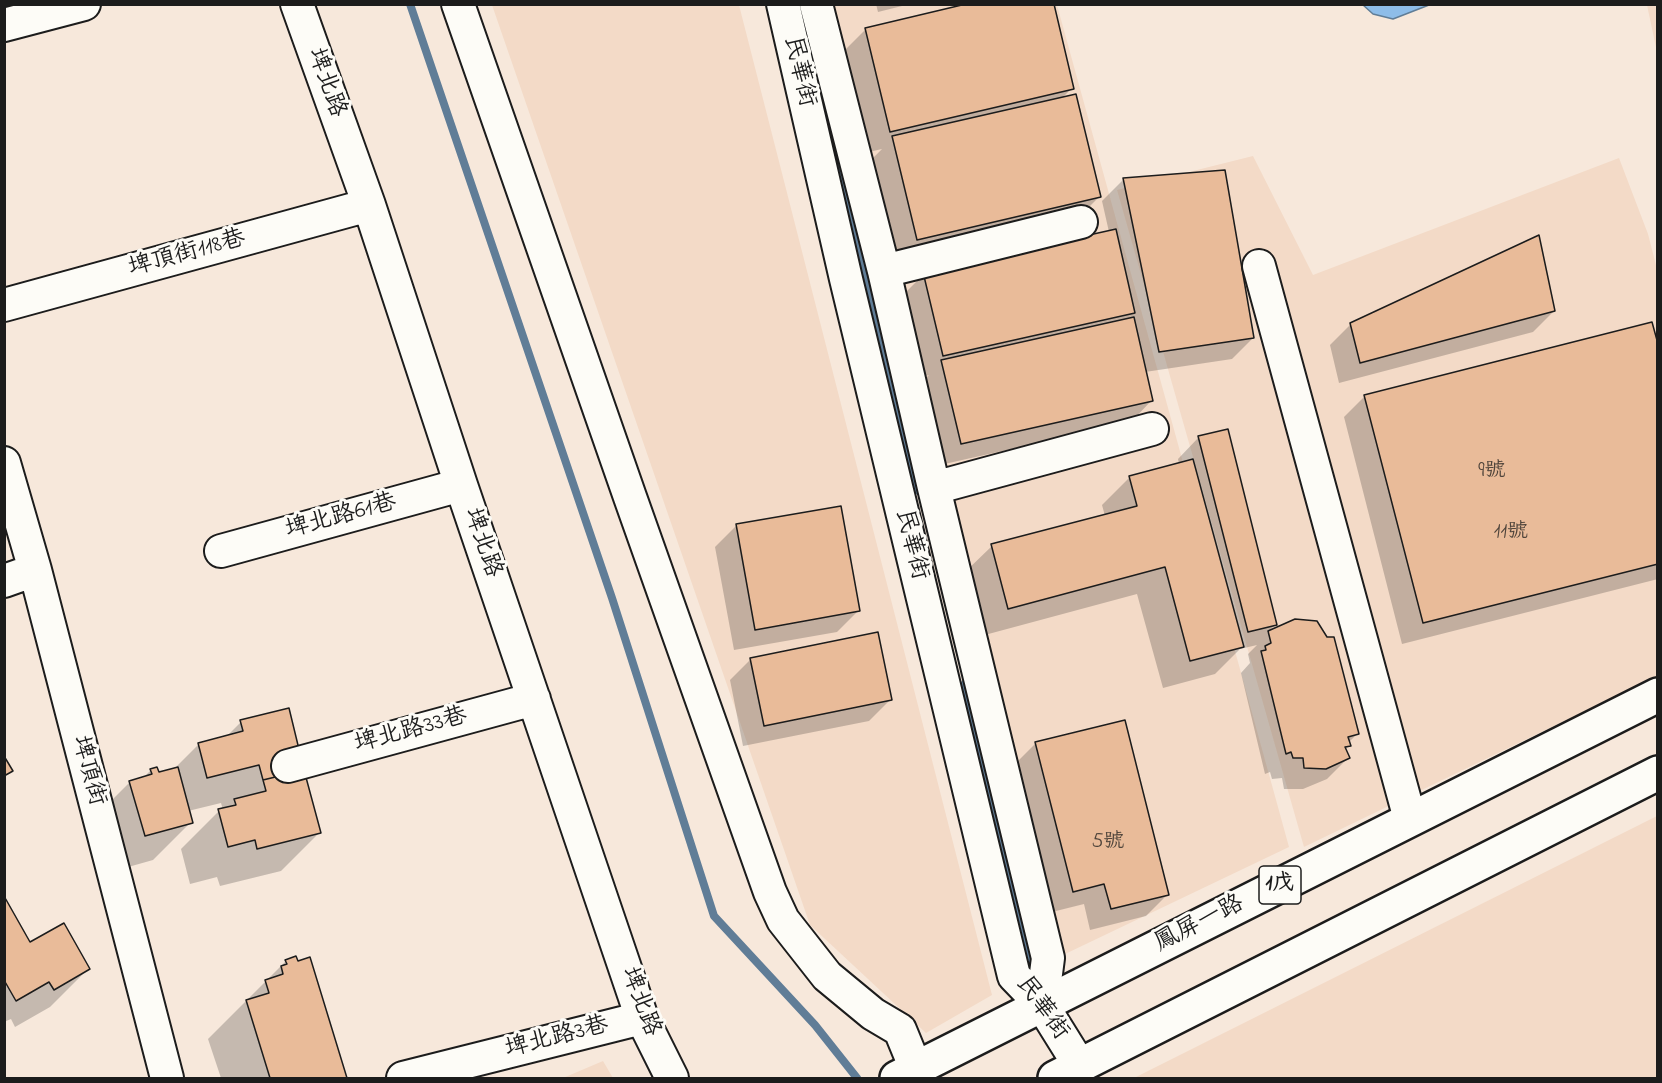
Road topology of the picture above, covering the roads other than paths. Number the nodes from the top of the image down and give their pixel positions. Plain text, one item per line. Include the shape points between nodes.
1 (84, 4) edge
2 (297, 4) edge
3 (459, 4) edge
4 (783, 4) edge
5 (816, 4) edge
6 (4, 25) edge
7 (369, 205) junction
8 (1081, 222) dead end
9 (1259, 266) dead end
10 (884, 271) junction
11 (4, 305) edge
12 (1152, 429) dead end
13 (4, 463) edge
14 (461, 485) junction
15 (934, 488) junction
16 (221, 550) dead end
17 (35, 570) junction
18 (4, 581) edge
19 (1658, 695) edge
20 (534, 699) junction
21 (288, 766) dead end
22 (1658, 773) edge
23 (1410, 819) junction
24 (1042, 1005) junction
25 (642, 1018) junction
26 (1068, 1072) edge
27 (905, 1074) edge
28 (167, 1078) edge
29 (403, 1078) edge
30 (672, 1078) edge

1 - 6 street
2 - 7 street, 埤北路
3 - 27 street via 770,892 783,920 827,976 873,1014 900,1030
4 - 24 street, 民華街 via 1014,975
5 - 10 street
7 - 11 street, 埤頂街118巷
7 - 14 street, 埤北路
8 - 10 street
9 - 23 street
10 - 15 street
12 - 15 street
13 - 17 street, 埤頂街
14 - 16 street, 埤北路61巷
14 - 20 street, 埤北路
15 - 24 street via 1048,958
17 - 18 street
17 - 28 street, 埤頂街
19 - 23 main road, 鳳屏一路 / 1戊
20 - 21 street, 埤北路33巷
20 - 25 street, 埤北路
22 - 26 main road
23 - 24 main road, 鳳屏一路 / 1戊
24 - 26 street, 民華街
24 - 27 main road, 鳳屏一路 / 1戊
25 - 29 street, 埤北路3巷
25 - 30 street, 埤北路

